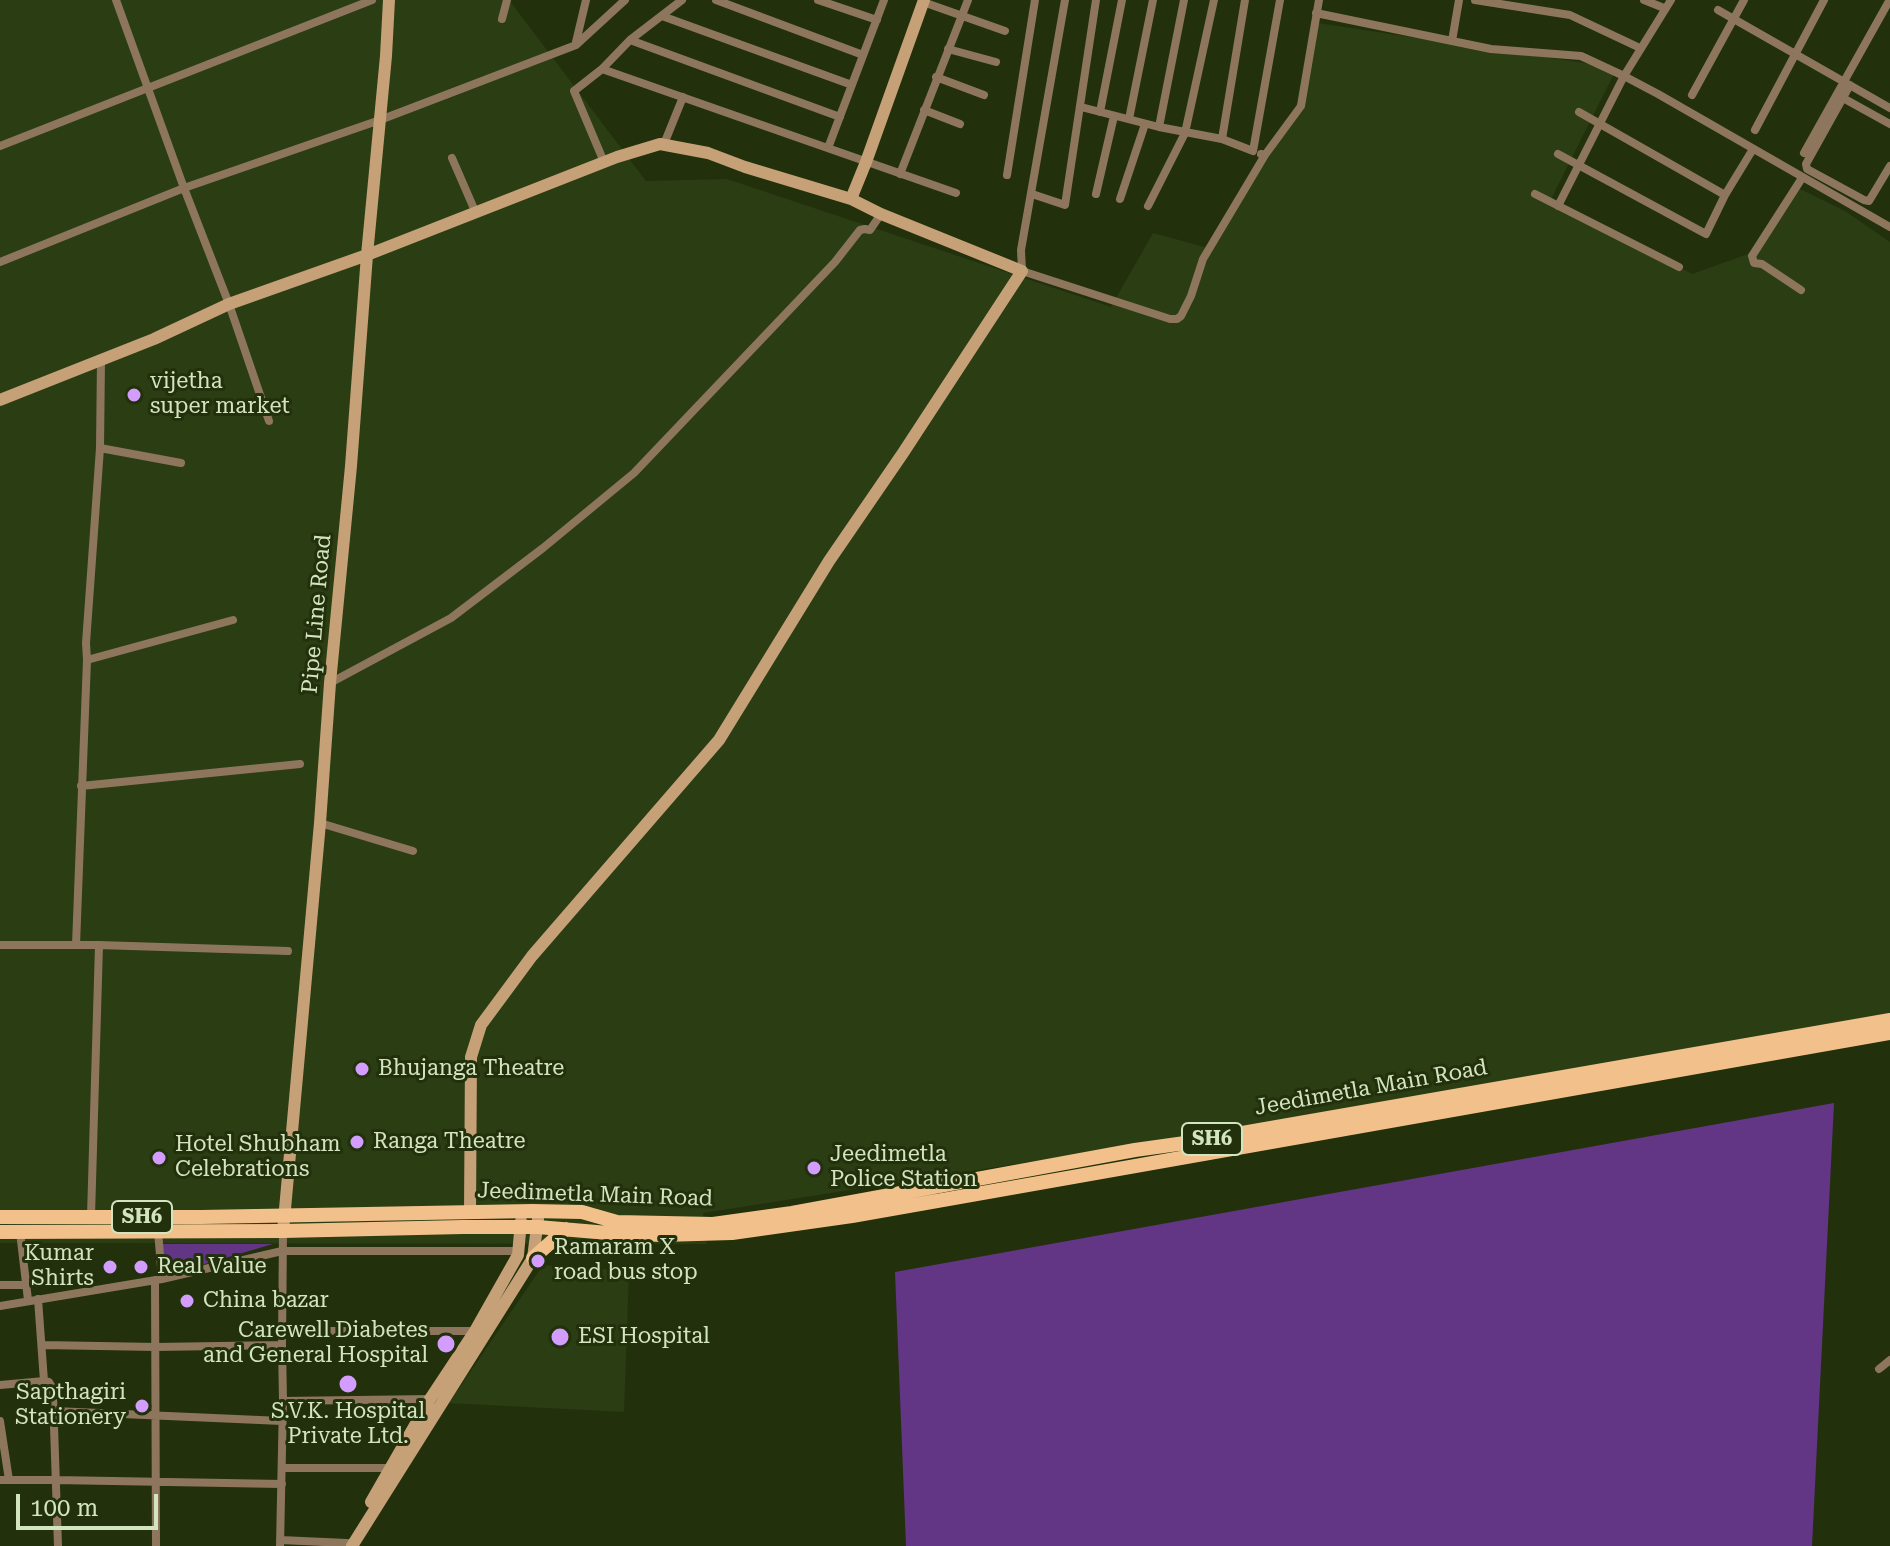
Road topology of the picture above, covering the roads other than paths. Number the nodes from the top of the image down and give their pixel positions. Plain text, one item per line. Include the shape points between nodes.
1 (116, 0) edge
2 (372, 0) edge
3 (389, 0) edge
4 (507, 0) edge
5 (586, 0) edge
6 (625, 0) edge
7 (682, 0) edge
8 (716, 0) edge
9 (818, 0) edge
10 (884, 0) edge
11 (968, 0) edge
12 (1035, 0) edge
13 (1065, 0) edge
14 (1096, 0) edge
15 (1122, 0) edge
16 (1153, 0) edge
17 (1184, 0) edge
18 (1214, 0) edge
19 (1245, 0) edge
20 (1280, 0) edge
21 (1319, 0) edge
22 (1459, 0) edge
23 (1475, 0) edge
24 (1644, 0) edge
25 (1671, 0) edge
26 (1744, 0) edge
27 (1824, 0) edge
28 (924, 1) edge
29 (1887, 2) edge
30 (1664, 8) junction
31 (1718, 10) dead end
32 (1316, 13) junction
33 (962, 14) junction
34 (662, 16) junction
35 (502, 19) dead end
36 (877, 20) junction
37 (1733, 20) junction
38 (1005, 31) dead end
39 (630, 40) junction
40 (1452, 41) junction
41 (576, 45) junction
42 (1640, 48) junction
43 (948, 49) junction
44 (863, 55) junction
45 (1794, 55) junction
46 (996, 62) dead end
47 (602, 69) junction
48 (1624, 76) junction
49 (936, 77) junction
50 (1847, 84) junction
51 (852, 85) junction
52 (147, 89) junction
53 (984, 95) dead end
54 (1692, 95) dead end
55 (683, 97) junction
56 (1843, 98) junction
57 (1081, 107) junction
58 (1890, 108) edge
59 (924, 110) junction
60 (1100, 112) junction
61 (1579, 112) dead end
62 (1114, 116) junction
63 (840, 117) junction
64 (1129, 119) junction
65 (380, 120) junction
66 (1600, 122) junction
67 (960, 124) dead end
68 (1145, 124) junction
69 (1890, 124) edge
70 (1159, 127) junction
71 (1755, 130) dead end
72 (1185, 133) junction
73 (1222, 139) junction
74 (664, 144) junction
75 (0, 146) edge
76 (828, 148) junction
77 (1753, 149) junction
78 (1253, 151) junction
79 (1804, 153) dead end
80 (1558, 154) dead end
81 (1265, 155) junction
82 (452, 158) dead end
83 (604, 162) junction
84 (866, 162) junction
85 (1579, 164) junction
86 (1890, 166) edge
87 (900, 174) junction
88 (1007, 175) dead end
89 (1802, 178) junction
90 (184, 188) junction
91 (956, 193) dead end
92 (1032, 194) junction
93 (1096, 194) dead end
94 (1535, 194) dead end
95 (1725, 195) junction
96 (851, 199) junction
97 (1120, 199) dead end
98 (1148, 206) dead end
99 (1558, 206) junction
100 (475, 211) junction
101 (881, 214) junction
102 (1890, 227) edge
103 (367, 255) junction
104 (0, 262) edge
105 (1679, 267) dead end
106 (1022, 271) junction
107 (1801, 290) dead end
108 (229, 304) junction
109 (101, 359) junction
110 (0, 400) edge
111 (269, 421) dead end
112 (100, 448) junction
113 (181, 463) dead end
114 (233, 620) dead end
115 (87, 660) junction
116 (330, 683) junction
117 (300, 764) dead end
118 (81, 786) junction
119 (320, 823) junction
120 (413, 851) dead end
121 (0, 945) edge
122 (76, 945) junction
123 (99, 945) junction
124 (288, 951) dead end
125 (1890, 1020) edge
126 (1890, 1033) edge
127 (851, 1209) junction
128 (470, 1212) junction
129 (375, 1215) junction
130 (91, 1216) junction
131 (0, 1217) edge
132 (610, 1221) junction
133 (521, 1222) junction
134 (284, 1223) junction
135 (538, 1223) junction
136 (566, 1229) junction
137 (158, 1231) junction
138 (0, 1232) edge
139 (20, 1232) junction
140 (282, 1251) junction
141 (526, 1254) junction
142 (158, 1280) junction
143 (0, 1285) edge
144 (25, 1285) junction
145 (38, 1299) junction
146 (28, 1300) junction
147 (0, 1306) edge
148 (282, 1331) junction
149 (475, 1331) junction
150 (42, 1345) junction
151 (282, 1345) junction
152 (156, 1347) junction
153 (1890, 1360) edge
154 (1879, 1369) dead end
155 (44, 1381) junction
156 (0, 1385) edge
157 (430, 1399) junction
158 (283, 1401) junction
159 (54, 1411) junction
160 (157, 1415) junction
161 (0, 1421) edge
162 (282, 1421) junction
163 (282, 1468) junction
164 (390, 1468) junction
165 (4, 1480) edge
166 (56, 1480) junction
167 (156, 1482) junction
168 (282, 1484) junction
169 (280, 1543) edge
170 (348, 1545) edge
171 (58, 1546) edge
172 (156, 1546) edge

1 - 52 street
2 - 52 street
3 - 65 street, Pipe Line Road
4 - 35 street
5 - 41 street
6 - 41 street
7 - 34 street
8 - 44 street
9 - 36 street
10 - 36 street
11 - 33 street
12 - 88 street
13 - 92 street
14 - 57 street
15 - 60 street
16 - 64 street
17 - 70 street
18 - 72 street
19 - 73 street
20 - 78 street
21 - 32 street
22 - 40 street
23 - 42 street via 1570,15
24 - 30 street
25 - 30 street
26 - 37 street
27 - 45 street
28 - 33 street
28 - 84 street
29 - 50 street
30 - 42 street
31 - 37 street
32 - 40 street
32 - 81 street via 1301,106
33 - 38 street
33 - 43 street
34 - 39 street
34 - 51 street
36 - 44 street
37 - 45 street
37 - 54 street
39 - 47 street
39 - 63 street
40 - 48 street via 1581,56
41 - 65 street
42 - 48 street
43 - 46 street
43 - 49 street
44 - 51 street
45 - 50 street
45 - 71 street
47 - 55 street
47 - 83 street via 574,91
48 - 66 street
48 - 77 street
49 - 53 street
49 - 59 street
50 - 56 street
50 - 58 street
50 - 79 street
51 - 63 street
52 - 75 street
52 - 90 street
55 - 74 street
55 - 76 street
56 - 69 street
56 - 86 street via 1807,169 1869,201
57 - 60 street
57 - 92 street via 1065,205
59 - 67 street
59 - 87 street
60 - 62 street
61 - 66 street
62 - 64 street
62 - 93 street
63 - 76 street
64 - 68 street
65 - 90 street
65 - 103 street, Pipe Line Road
66 - 85 street
66 - 95 street
68 - 70 street
68 - 97 street
70 - 72 street
72 - 73 street
72 - 98 street
73 - 78 street
74 - 83 street
74 - 96 street
76 - 84 street
77 - 89 street
77 - 95 street
78 - 81 street
80 - 85 street
81 - 106 street via 1203,259 1177,319
82 - 100 street
83 - 100 street
84 - 87 street
84 - 96 street
85 - 95 street via 1706,234
85 - 99 street
87 - 91 street
89 - 102 street
89 - 107 street via 1752,256 1754,263
90 - 104 street
90 - 108 street
92 - 106 street
94 - 99 street
96 - 101 street
99 - 105 street
100 - 103 street
101 - 106 street
101 - 116 street via 870,230 860,230 634,473 451,618
103 - 108 street
103 - 116 street, Pipe Line Road
106 - 128 street via 829,561 719,740 532,956 481,1025 471,1057
108 - 109 street
108 - 111 street
109 - 110 street
109 - 112 street
112 - 113 street
112 - 115 street
114 - 115 street
115 - 118 street
116 - 119 street, Pipe Line Road
117 - 118 street
118 - 122 street
119 - 120 street
119 - 134 street, Pipe Line Road
121 - 122 street
122 - 123 street
123 - 124 street
123 - 130 street
125 - 127 main road, Jeedimetla Main Road / SH6 via 1135,1150
126 - 127 main road, Jeedimetla Main Road / SH6
127 - 132 main road, Jeedimetla Main Road / SH6 via 713,1224
127 - 136 main road, Jeedimetla Main Road / SH6 via 712,1234
128 - 129 main road, Jeedimetla Main Road / SH6
128 - 132 main road, Jeedimetla Main Road / SH6 via 582,1212
129 - 133 main road via 394,1221
129 - 134 main road, Jeedimetla Main Road / SH6
130 - 131 main road, Jeedimetla Main Road / SH6
130 - 134 main road, Jeedimetla Main Road / SH6
132 - 135 main road
133 - 134 main road, Jeedimetla Main Road / SH6
133 - 135 main road, Jeedimetla Main Road / SH6
133 - 141 street
134 - 137 main road, Jeedimetla Main Road / SH6
134 - 140 street
135 - 136 main road, Jeedimetla Main Road / SH6
135 - 141 street
136 - 141 main road
137 - 139 main road, Jeedimetla Main Road / SH6
137 - 142 street
138 - 139 main road, Jeedimetla Main Road / SH6
139 - 144 street
140 - 141 street
140 - 142 street
140 - 148 street
141 - 149 street
141 - 170 street
142 - 145 street
142 - 152 street
143 - 144 street
144 - 146 street
145 - 146 street
145 - 150 street
146 - 147 street
148 - 149 street
148 - 151 street
149 - 157 street
150 - 152 street
150 - 155 street
151 - 152 street
151 - 158 street
152 - 160 street
153 - 154 street
155 - 156 street
155 - 159 street via 52,1387
157 - 158 street
157 - 164 street
158 - 162 street
159 - 160 street
159 - 166 street
160 - 162 street
160 - 167 street
161 - 165 street
162 - 163 street
163 - 164 street
163 - 168 street
164 - 170 street
165 - 166 street
166 - 167 street
166 - 171 street
167 - 168 street
167 - 172 street
168 - 169 street
169 - 170 street

